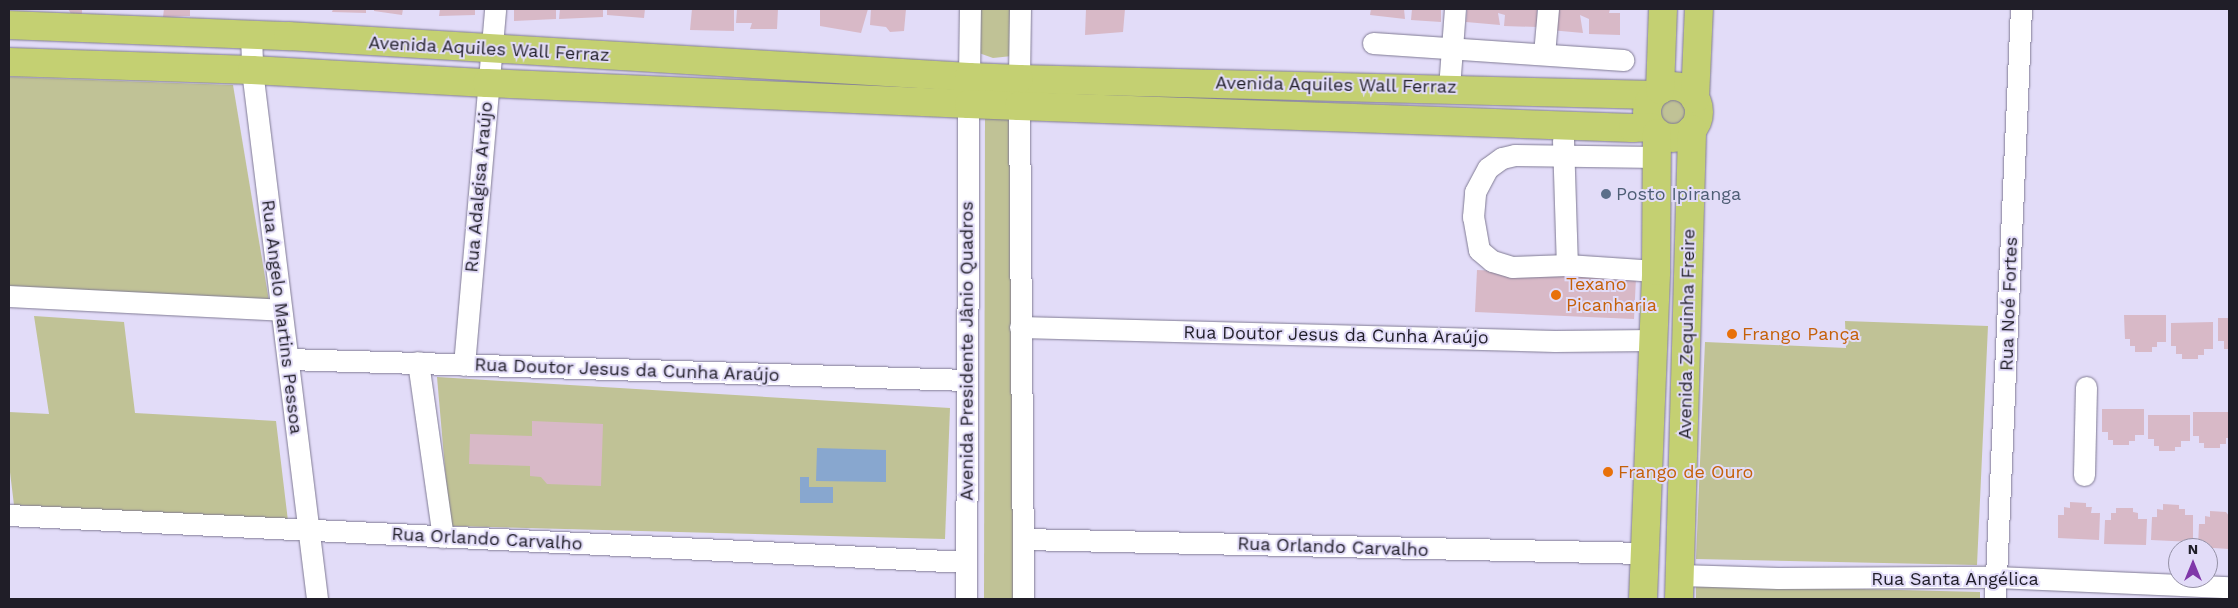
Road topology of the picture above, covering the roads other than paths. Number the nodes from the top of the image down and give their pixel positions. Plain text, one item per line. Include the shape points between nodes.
1 (495, 9) edge
2 (970, 9) edge
3 (1020, 9) edge
4 (1455, 9) edge
5 (1548, 9) edge
6 (1663, 9) edge
7 (1699, 9) edge
8 (2021, 9) edge
9 (9, 25) edge
10 (251, 34) junction
11 (1373, 43) dead end
12 (491, 49) junction
13 (1544, 54) junction
14 (1623, 60) dead end
15 (9, 62) edge
16 (1450, 67) junction
17 (252, 70) junction
18 (1019, 79) junction
19 (487, 83) junction
20 (969, 90) junction
21 (1657, 92) junction
22 (1695, 99) junction
23 (1019, 106) junction
24 (1563, 125) junction
25 (1692, 129) junction
26 (1655, 139) junction
27 (1563, 154) junction
28 (1567, 265) junction
29 (1656, 271) junction
30 (9, 296) edge
31 (281, 310) junction
32 (1020, 327) junction
33 (1653, 340) junction
34 (288, 359) junction
35 (418, 362) junction
36 (464, 365) junction
37 (967, 380) junction
38 (2086, 387) dead end
39 (2084, 475) dead end
40 (9, 515) edge
41 (307, 530) junction
42 (443, 537) junction
43 (1023, 539) junction
44 (1643, 553) junction
45 (965, 562) junction
46 (1996, 577) junction
47 (1680, 587) edge
48 (2229, 587) edge
49 (317, 599) edge
50 (966, 599) edge
51 (1023, 599) edge
52 (1643, 599) edge
53 (1995, 599) edge

1 - 12 street, Rua Adalgisa Araújo
2 - 20 street, Avenida Presidente Jânio Quadros
3 - 18 street
4 - 16 street
5 - 13 street
6 - 21 main road
7 - 22 main road
8 - 46 street, Rua Noé Fortes
9 - 10 main road, Avenida Aquiles Wall Ferraz
10 - 12 main road, Avenida Aquiles Wall Ferraz
10 - 17 street, Rua Angelo Martins Pessoa
11 - 16 street
12 - 19 street, Rua Adalgisa Araújo
12 - 20 main road, Avenida Aquiles Wall Ferraz
13 - 14 street
13 - 16 street
15 - 17 main road, Avenida Aquiles Wall Ferraz
16 - 18 main road, Avenida Aquiles Wall Ferraz
16 - 21 main road, Avenida Aquiles Wall Ferraz
17 - 19 main road, Avenida Aquiles Wall Ferraz
17 - 31 street, Rua Angelo Martins Pessoa
18 - 20 main road, Avenida Aquiles Wall Ferraz
18 - 23 main road
19 - 20 main road, Avenida Aquiles Wall Ferraz
19 - 36 street, Rua Adalgisa Araújo
20 - 23 main road, Avenida Aquiles Wall Ferraz
20 - 37 street, Avenida Presidente Jânio Quadros
21 - 22 main road via 1676,87
21 - 26 main road via 1647,110
22 - 25 main road via 1699,115
23 - 24 main road, Avenida Aquiles Wall Ferraz
23 - 32 street
24 - 26 main road, Avenida Aquiles Wall Ferraz
24 - 27 street
25 - 26 main road via 1672,138
25 - 47 main road, Avenida Zequinha Freire
26 - 27 street
26 - 29 main road, Avenida Zequinha Freire
27 - 28 street
27 - 28 street via 1502,158 1488,168 1475,192 1473,217 1479,250 1492,261 1512,267
28 - 29 street
29 - 33 main road, Avenida Zequinha Freire
30 - 31 street
31 - 34 street, Rua Angelo Martins Pessoa
32 - 33 street, Rua Doutor Jesus da Cunha Araújo via 1555,341
32 - 43 street
33 - 44 main road, Avenida Zequinha Freire
34 - 35 street, Rua Doutor Jesus da Cunha Araújo
34 - 41 street, Rua Angelo Martins Pessoa
35 - 36 street, Rua Doutor Jesus da Cunha Araújo
35 - 42 street
36 - 37 street, Rua Doutor Jesus da Cunha Araújo
37 - 45 street, Avenida Presidente Jânio Quadros
38 - 39 street
40 - 41 street, Rua Orlando Carvalho
41 - 42 street, Rua Orlando Carvalho
41 - 49 street, Rua Angelo Martins Pessoa
42 - 45 street, Rua Orlando Carvalho
43 - 44 street, Rua Orlando Carvalho
43 - 51 street
44 - 47 main road via 1656,570
44 - 52 main road, Avenida Zequinha Freire
45 - 50 street, Avenida Presidente Jânio Quadros
46 - 47 street, Rua Santa Angélica via 1778,578
46 - 48 street, Rua Santa Angélica
46 - 53 street, Rua Noé Fortes

